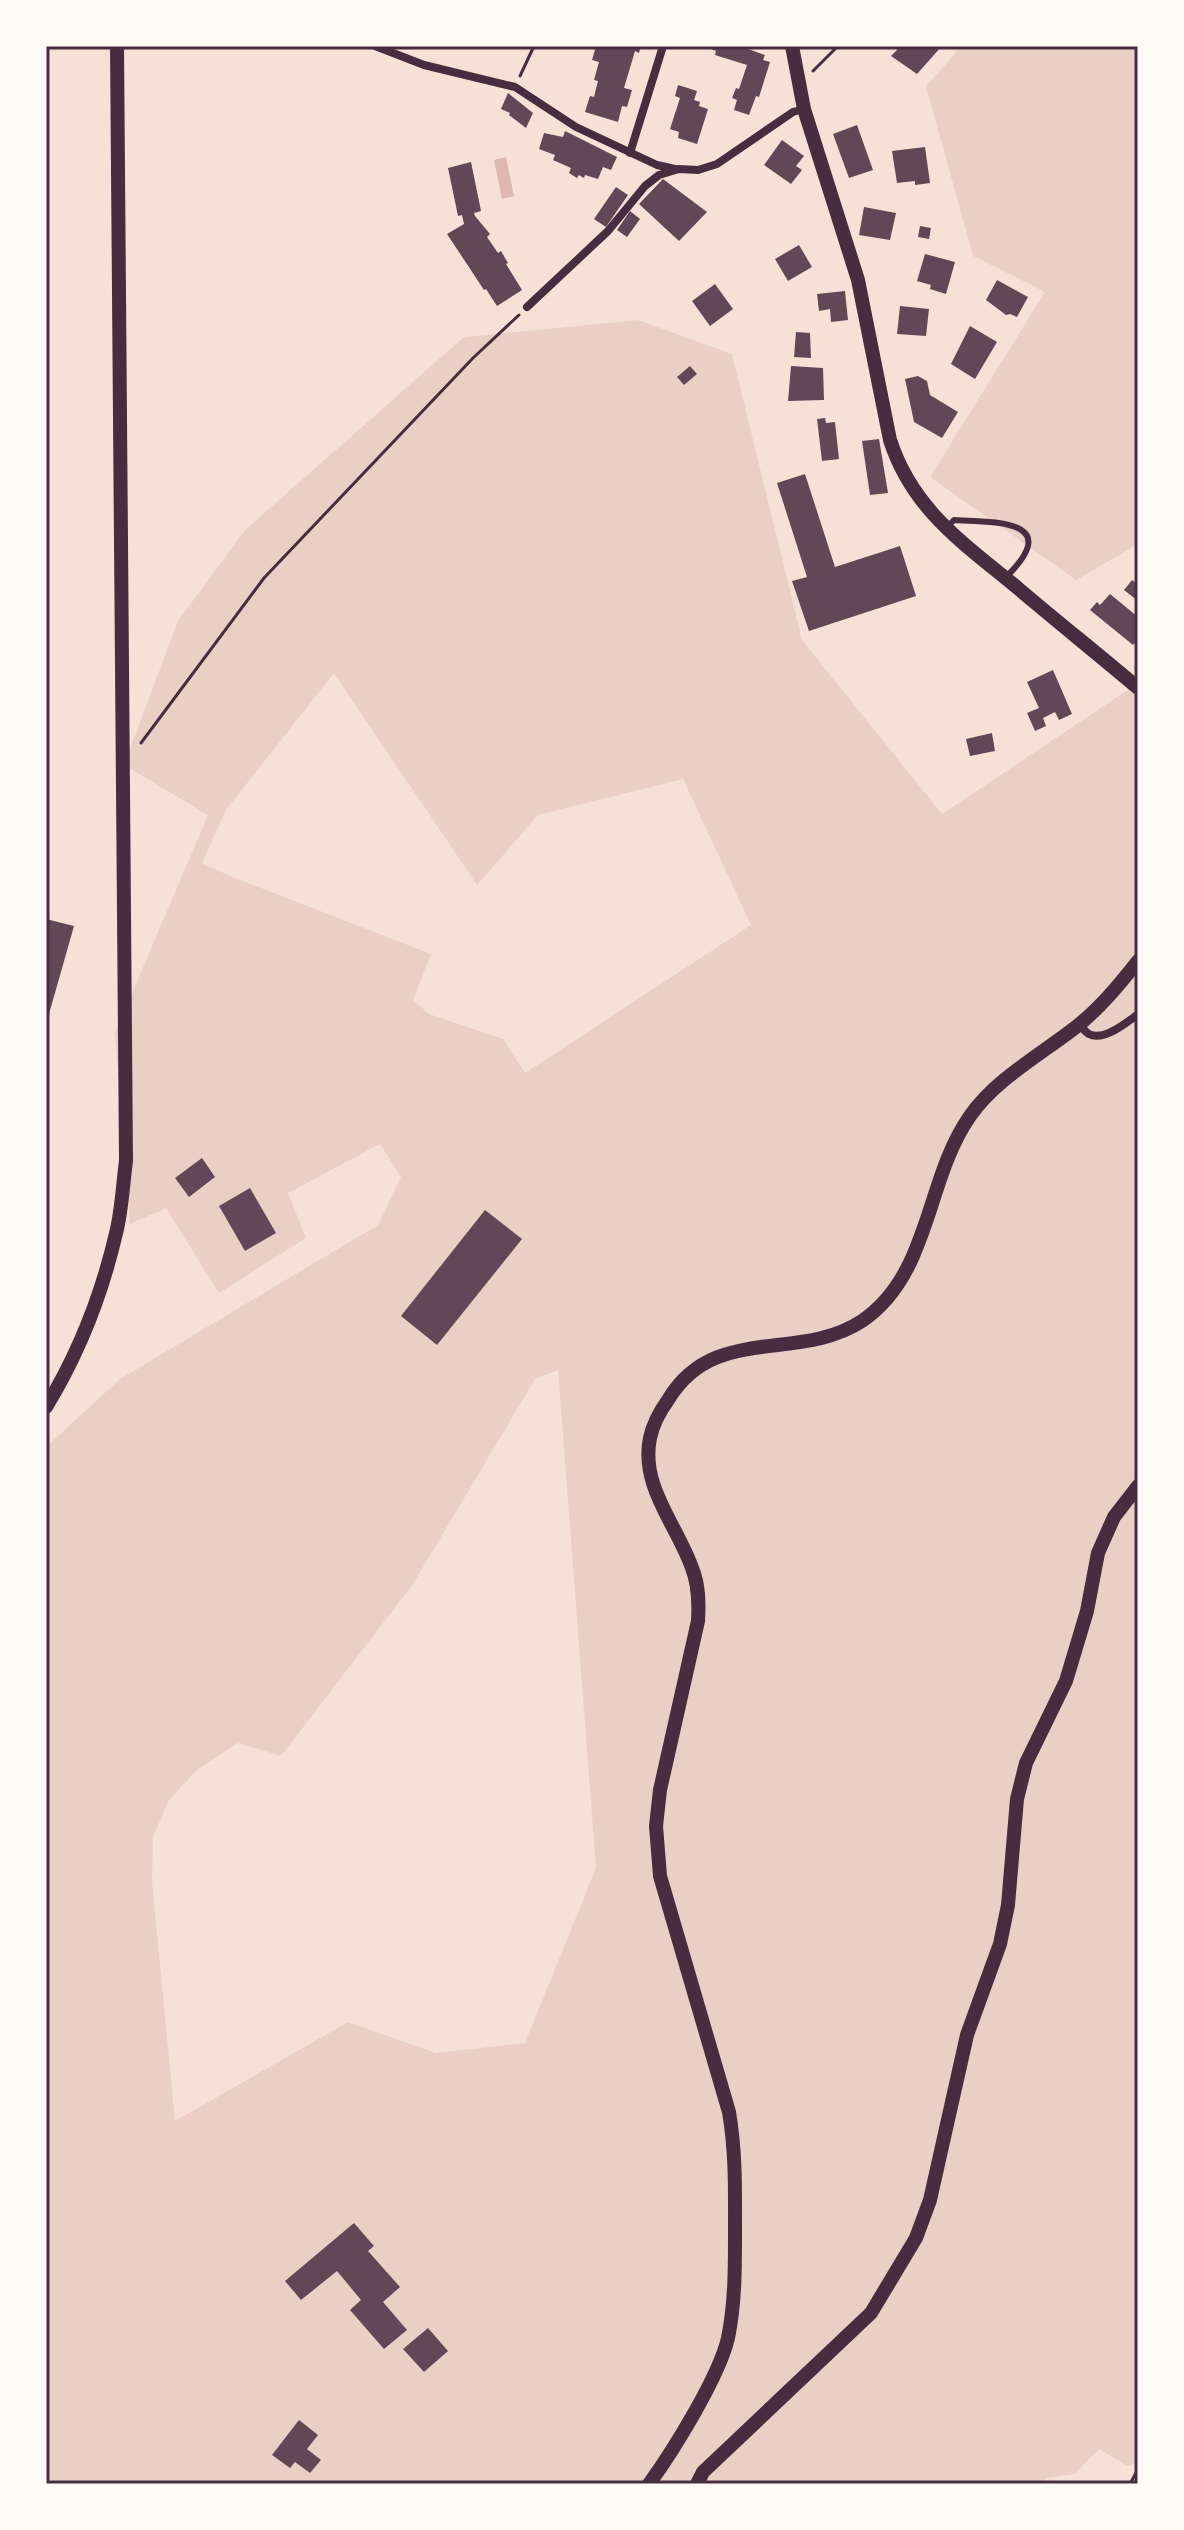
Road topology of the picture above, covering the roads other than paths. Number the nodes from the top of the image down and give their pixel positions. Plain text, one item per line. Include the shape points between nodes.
1 (117, 46) edge
2 (375, 46) edge
3 (663, 46) edge
4 (792, 46) edge
5 (804, 109) junction
6 (630, 153) junction
7 (679, 169) junction
8 (527, 307) road end
9 (945, 528) junction
10 (1005, 578) junction
11 (1138, 688) edge
12 (1138, 961) edge
13 (1138, 1014) edge
14 (1079, 1024) junction
15 (46, 1407) edge
16 (1138, 1486) edge
17 (649, 2484) edge
18 (697, 2484) edge

1 - 15 street via 126,1161 118,1226 103,1280
2 - 6 street via 424,65 515,87 576,127
3 - 6 street
4 - 5 street
5 - 7 street via 717,164
5 - 9 street via 858,280 898,464 923,505
6 - 7 street
7 - 8 street via 645,186 608,231
9 - 10 street
9 - 10 lane via 954,520 1012,524 1022,530 1027,553
10 - 11 street
12 - 14 street
13 - 14 street via 1096,1036
14 - 17 street via 1002,1082 972,1114 950,1154 911,1264 879,1306 830,1335 725,1353 695,1368 674,1388 650,1440 650,1475 693,1570 699,1596 660,1790 660,1876 736,2150 735,2290 727,2341 707,2387
16 - 18 street via 1114,1517 1098,1553 1066,1681 1026,1763 1000,1944 967,2035 930,2200 916,2238 871,2313 703,2472

